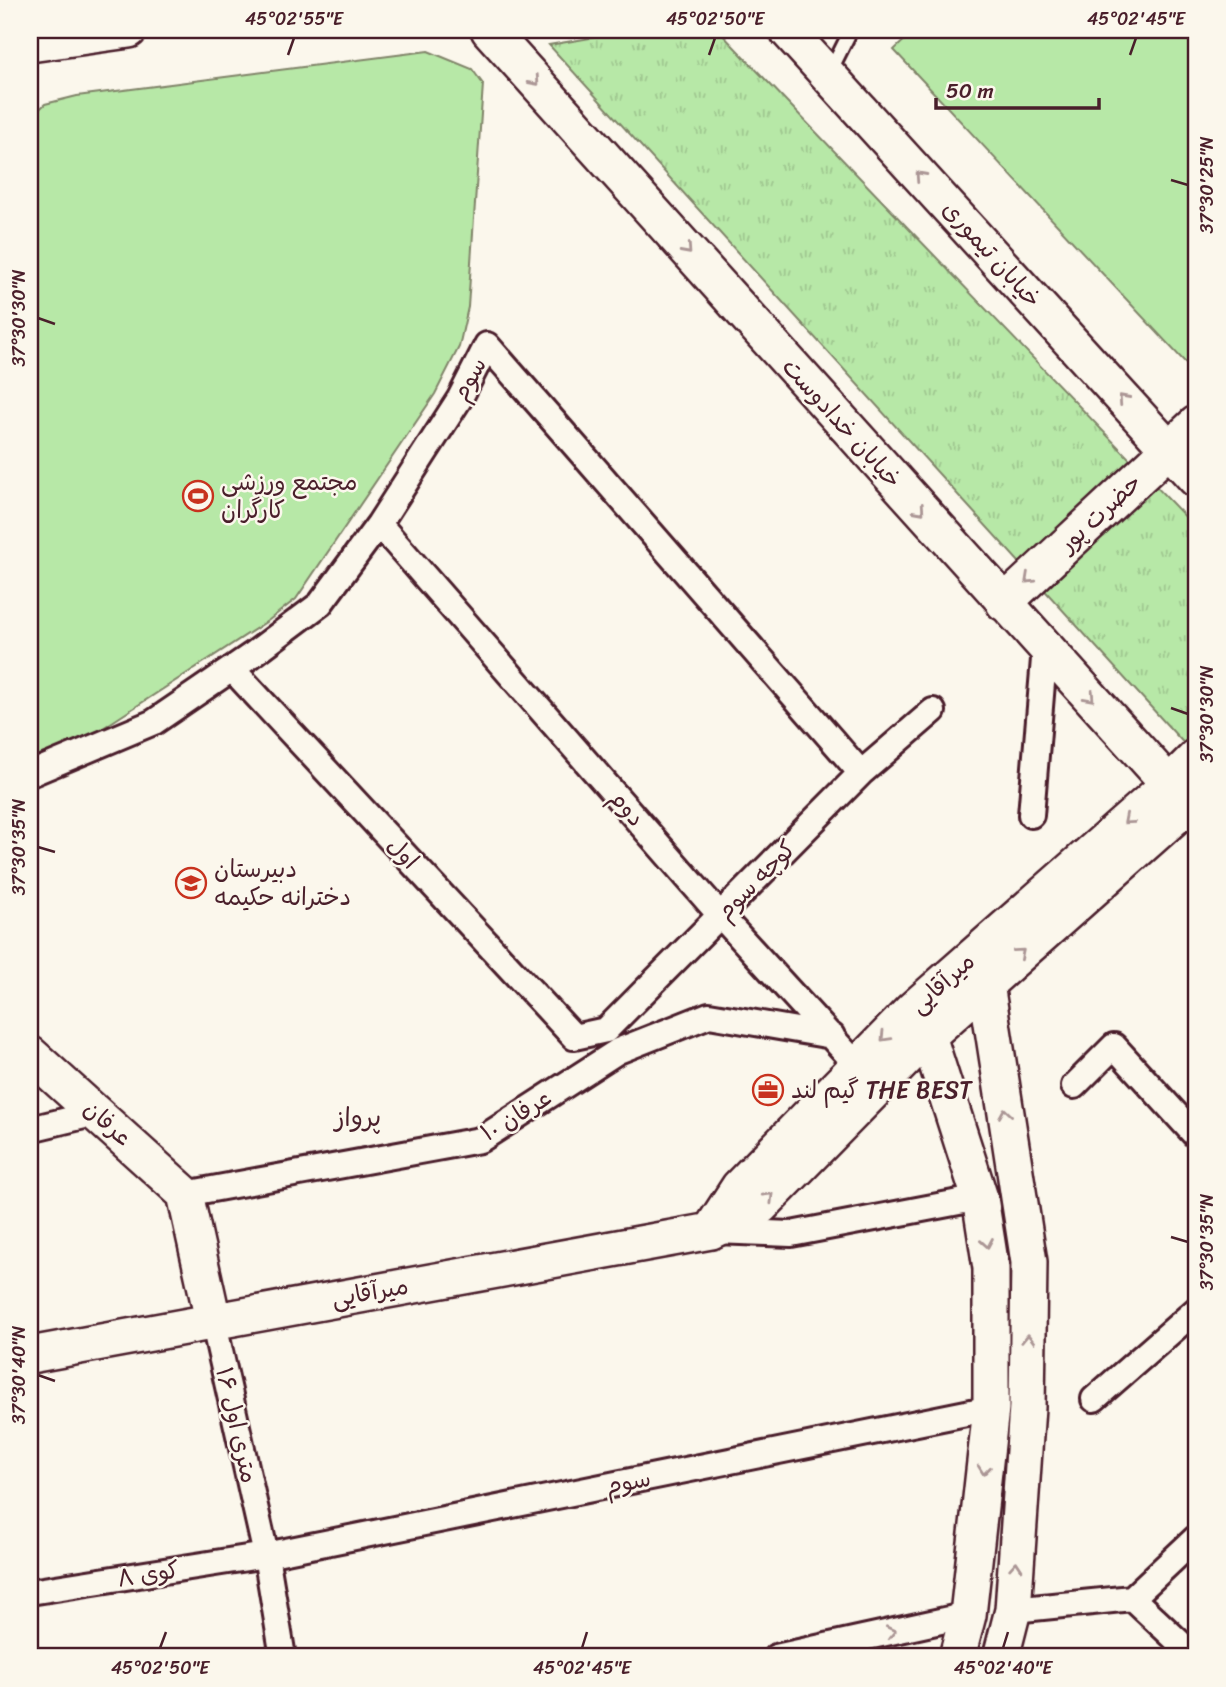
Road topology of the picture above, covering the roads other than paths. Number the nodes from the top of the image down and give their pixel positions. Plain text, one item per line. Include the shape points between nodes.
1 (129, 30) edge
2 (489, 30) edge
3 (787, 30) edge
4 (851, 30) edge
5 (30, 44) edge
6 (828, 75) junction
7 (1196, 424) edge
8 (1169, 449) junction
9 (1196, 479) edge
10 (379, 524) junction
11 (1004, 603) junction
12 (1045, 647) junction
13 (232, 668) junction
14 (933, 711) dead end
15 (1196, 757) edge
16 (861, 773) junction
17 (30, 774) edge
18 (1188, 800) edge
19 (1031, 815) dead end
20 (720, 915) junction
21 (978, 972) junction
22 (920, 1023) junction
23 (832, 1036) junction
24 (574, 1037) joint
25 (30, 1054) edge
26 (868, 1077) junction
27 (1073, 1086) dead end
28 (97, 1113) junction
29 (30, 1129) edge
30 (1196, 1136) edge
31 (185, 1194) junction
32 (980, 1198) junction
33 (711, 1231) junction
34 (1196, 1310) edge
35 (213, 1320) junction
36 (30, 1355) edge
37 (1094, 1398) dead end
38 (990, 1408) junction
39 (1196, 1538) edge
40 (266, 1555) junction
41 (30, 1592) edge
42 (1132, 1598) junction
43 (1013, 1611) junction
44 (968, 1615) junction
45 (283, 1657) edge
46 (776, 1657) edge
47 (957, 1657) edge
48 (1001, 1657) edge
49 (1195, 1657) edge

1 - 5 street
2 -> 11 street, خیابان خدادوست
3 - 6 street, خیابان تیموری
4 - 6 lane
8 -> 6 street, خیابان تیموری
7 - 8 street, حضرت پور
8 - 9 street, خیابان تیموری
8 -> 11 street, حضرت پور
10 - 13 street, سوم via 320,604
10 - 16 street, سوم via 460,398 488,345
10 - 20 street, دوم
11 - 12 street, خیابان خدادوست
12 -> 18 street, خیابان خدادوست
12 - 19 street
13 - 17 street, سوم via 154,722
13 - 24 street, اول
14 - 16 street, کوچه سوم
15 - 18 street, میرآقایی
16 - 20 street, کوچه سوم
18 - 21 street, میرآقایی
20 - 23 street, دوم
20 - 24 street, کوچه سوم via 606,1030
21 - 22 street, میرآقایی
43 -> 21 street via 1027,1407 1029,1262
22 - 26 street, میرآقایی
22 - 32 street
23 - 26 street, دوم
23 - 31 street, عرفان ۱۰ via 709,1015 618,1051 480,1140
25 - 28 street, عرفان
26 - 33 street, میرآقایی via 739,1187
27 - 30 street via 1114,1046
28 - 29 street
28 - 31 street, عرفان
31 - 35 street, ۱۶ متری اول
32 - 33 street via 791,1234
32 -> 38 street via 991,1268
33 - 35 street, میرآقایی
34 - 37 street
35 - 36 street, میرآقایی
35 - 40 street, ۱۶ متری اول
38 - 40 street, سوم
38 -> 44 street
39 - 42 street
40 - 41 street, کوی ۸
40 - 45 street, ۱۶ متری اول
42 - 43 street
42 - 49 street
43 - 48 street
46 -> 44 street
44 - 47 street

